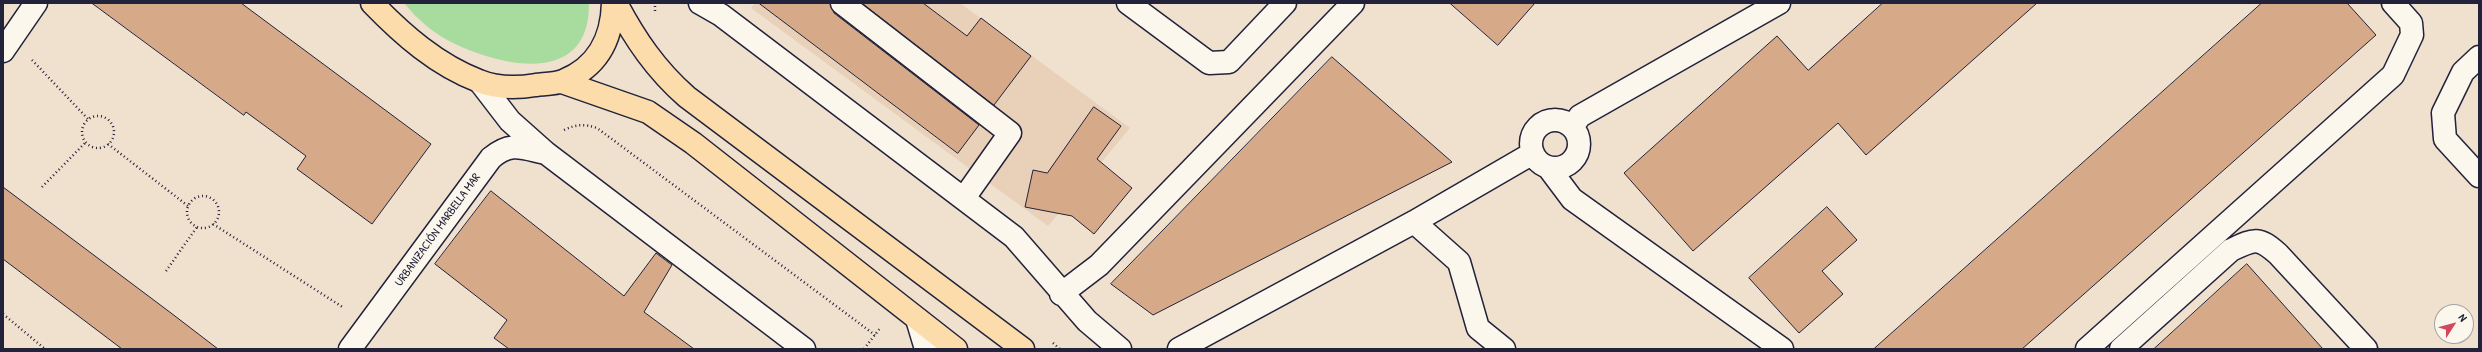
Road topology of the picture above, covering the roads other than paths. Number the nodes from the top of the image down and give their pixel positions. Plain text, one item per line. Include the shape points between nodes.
1 (36, 3) edge
2 (372, 3) edge
3 (613, 3) edge
4 (616, 3) edge
5 (700, 3) edge
6 (842, 3) edge
7 (1128, 3) edge
8 (1285, 3) edge
9 (1353, 3) edge
10 (1779, 3) edge
11 (2393, 3) edge
12 (725, 9) edge
13 (7, 45) edge
14 (2479, 57) edge
15 (480, 82) junction
16 (562, 82) junction
17 (1572, 127) junction
18 (546, 153) junction
19 (1540, 160) junction
20 (2479, 176) edge
21 (964, 198) junction
22 (1414, 222) junction
23 (1061, 294) junction
24 (917, 319) junction
25 (350, 349) edge
26 (804, 349) edge
27 (926, 349) edge
28 (956, 349) edge
29 (1023, 349) edge
30 (1120, 349) edge
31 (1179, 349) edge
32 (1504, 349) edge
33 (1782, 349) edge
34 (2087, 349) edge
35 (2121, 349) edge
36 (2366, 349) edge

1 - 13 street
2 - 15 main road via 396,28 426,53
3 - 16 main road via 613,24 600,52 582,71
4 - 29 main road via 633,35 655,66 687,97
5 - 12 street
6 - 21 street via 1010,133
7 - 8 street via 1209,63 1229,62
9 - 23 street via 1099,265
10 - 17 street via 1580,116
11 - 34 street via 2412,23 2412,35 2393,75
12 - 21 street
14 - 20 street via 2463,72 2443,113 2445,139
15 - 16 main road via 506,86
15 - 18 street via 510,121
16 - 24 main road via 648,112 692,143
17 - 19 street via 1578,138 1576,154 1564,166
17 - 19 street via 1557,119 1541,123 1532,137
18 - 25 street, URBANIZACIÓN MARBELLA MAR via 513,146 500,150 491,158
18 - 26 street
19 - 22 street
19 - 33 street via 1572,199
21 - 23 street via 1014,236
22 - 31 street
22 - 32 street via 1459,262 1478,328
23 - 30 street via 1087,321
24 - 27 street
24 - 28 main road
35 - 36 street via 2231,250 2252,240 2265,243 2278,254

